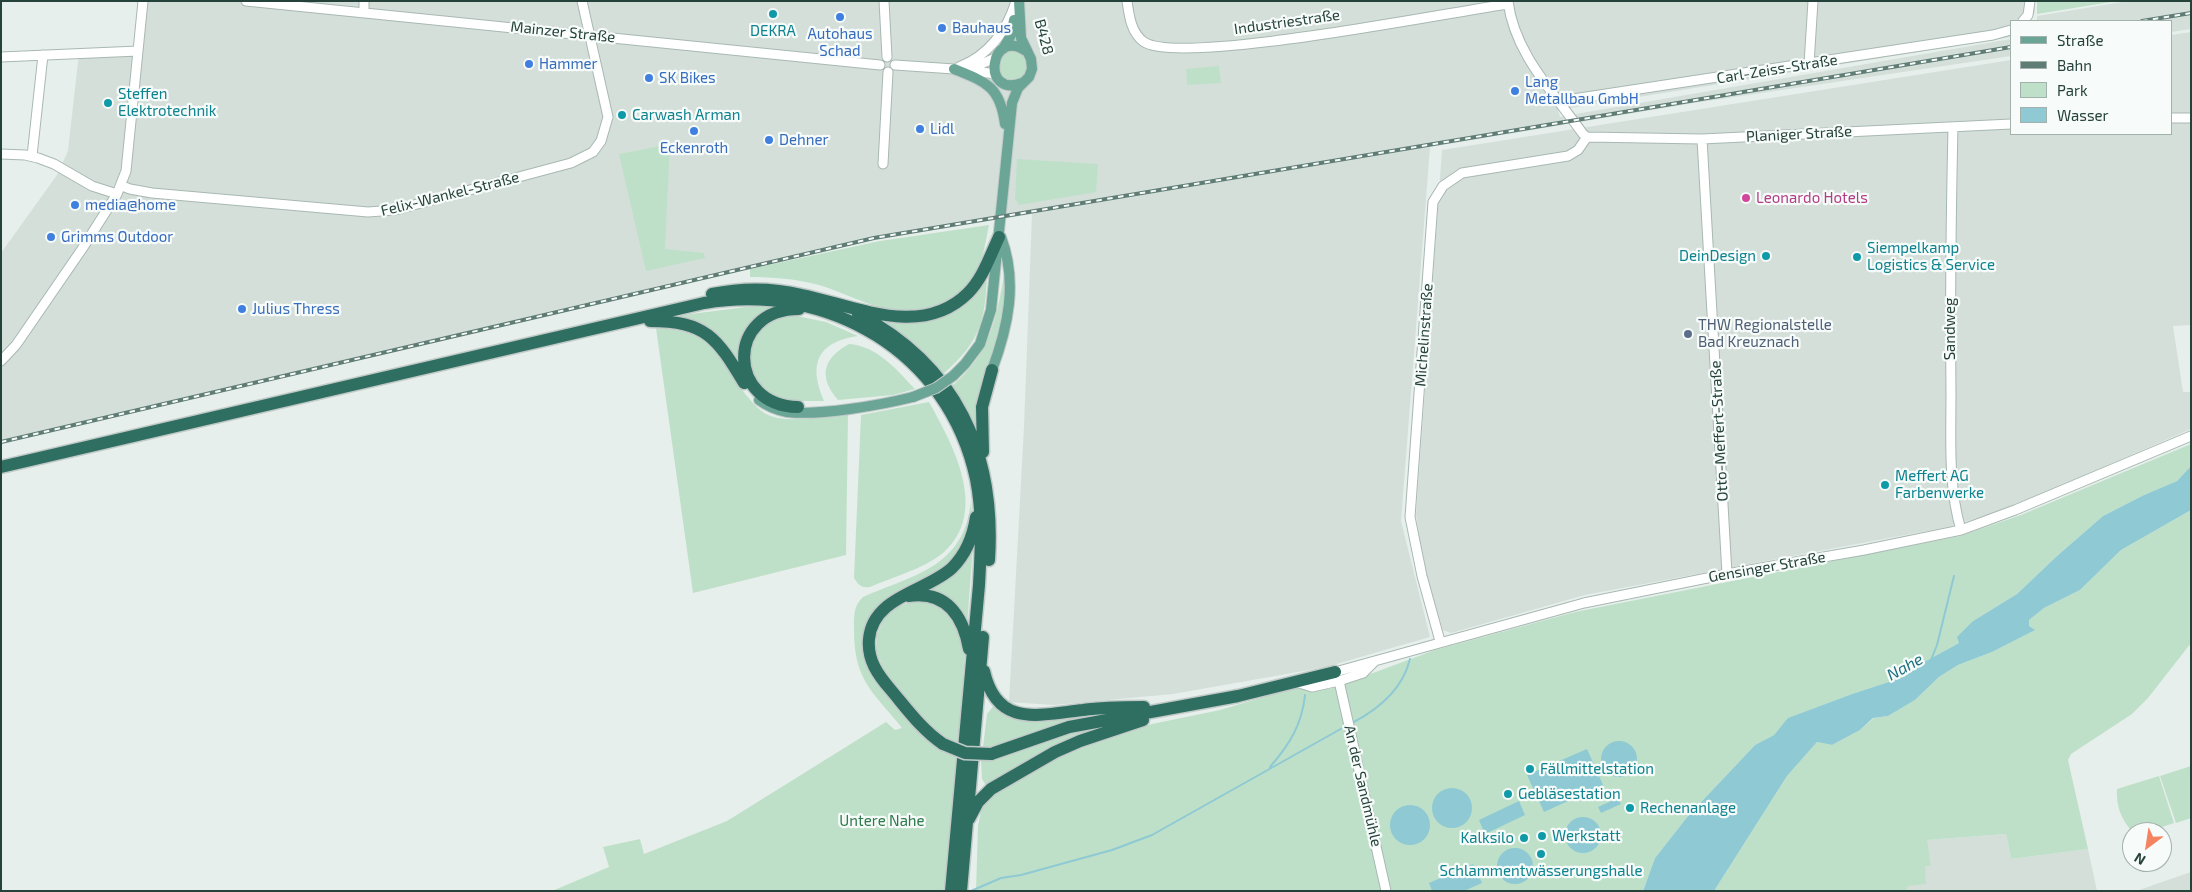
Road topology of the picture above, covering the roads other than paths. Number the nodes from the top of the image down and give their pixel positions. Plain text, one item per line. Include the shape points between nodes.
1 (143, 1) edge
2 (246, 1) edge
3 (364, 1) edge
4 (582, 1) edge
5 (884, 1) edge
6 (1017, 1) edge
7 (1126, 1) edge
8 (1813, 1) edge
9 (2030, 1) edge
10 (1508, 2) edge
11 (364, 13) junction
12 (2024, 20) edge
13 (2010, 30) edge
14 (588, 34) junction
15 (1003, 49) junction
16 (138, 51) junction
17 (1026, 52) junction
18 (43, 55) junction
19 (1, 57) edge
20 (887, 57) junction
21 (995, 58) junction
22 (1808, 64) junction
23 (895, 65) junction
24 (880, 66) junction
25 (954, 69) junction
26 (888, 72) junction
27 (998, 78) junction
28 (1022, 84) junction
29 (1560, 102) junction
30 (2172, 118) edge
31 (2191, 118) edge
32 (2010, 124) edge
33 (1953, 127) junction
34 (1008, 128) junction
35 (1587, 137) junction
36 (1702, 139) junction
37 (1007, 145) junction
38 (1, 154) edge
39 (32, 156) junction
40 (883, 164) dead end
41 (119, 190) junction
42 (1000, 235) junction
43 (825, 306) junction
44 (632, 320) junction
45 (1, 361) edge
46 (992, 370) joint
47 (759, 400) joint
48 (894, 401) junction
49 (798, 406) joint
50 (2191, 436) edge
51 (1, 460) edge
52 (1, 467) edge
53 (984, 470) junction
54 (978, 492) junction
55 (1961, 530) junction
56 (1727, 574) junction
57 (894, 601) junction
58 (1440, 641) junction
59 (982, 659) junction
60 (972, 672) junction
61 (1337, 676) junction
62 (1182, 707) junction
63 (966, 823) junction
64 (960, 850) junction
65 (951, 891) edge
66 (961, 891) edge
67 (1386, 891) edge

1 - 16 street
2 - 11 street, Mainzer Straße
3 - 11 street
4 - 14 street, Felix-Wankel-Straße
5 - 20 street
6 - 15 main road via 1013,29
6 - 17 main road via 1019,31
6 - 25 street via 1004,28 986,52
6 - 34 main road, B428 via 1023,10 1025,36 1035,58 1036,69 1033,79 1019,93 1014,121
7 - 10 street, Industriestraße via 1131,25 1144,42 1161,48 1239,45 1300,37
8 - 22 street
9 - 12 street
10 - 29 street, Industriestraße via 1519,40 1534,68
11 - 14 street, Mainzer Straße
13 - 22 street, Carl-Zeiss-Straße
14 - 24 street, Mainzer Straße
14 - 41 street, Felix-Wankel-Straße via 608,117 601,141 593,152 571,163 395,210 368,212
15 - 17 main road via 1015,47
15 - 21 main road
16 - 18 street
16 - 41 street via 126,170
17 - 28 main road via 1032,69
18 - 19 street
18 - 39 street
20 - 23 street via 894,60
20 - 24 street
21 - 25 street via 979,65
21 - 27 main road via 993,66
22 - 29 street, Carl-Zeiss-Straße
23 - 25 street
23 - 26 street
24 - 26 street
25 - 27 street
25 - 37 main road via 983,81 997,94 1003,110
26 - 40 street
27 - 28 main road via 1010,85
27 - 34 main road via 1007,97
28 - 34 main road via 1012,103
29 - 35 street, Industriestraße
30 - 31 street
32 - 33 street, Planiger Straße
33 - 36 street, Planiger Straße
33 - 55 street, Sandweg via 1951,417 1953,476
34 - 37 main road
35 - 36 street, Planiger Straße
35 - 58 street, Michelinstraße via 1578,150 1568,156 1462,173 1442,186 1434,202 1410,517
36 - 56 street, Otto-Meffert-Straße
37 - 42 main road
38 - 39 street, Felix-Wankel-Straße
39 - 41 street, Felix-Wankel-Straße via 54,164 92,186
41 - 45 street via 21,338
42 - 43 highway via 972,288 940,311 916,317 896,317
42 - 46 main road via 1007,256 1010,294 1006,327
42 - 48 main road, bridge via 991,310 987,328 975,351 953,376 936,388
43 - 44 highway via 730,300
43 - 49 highway via 771,314 751,330 744,348 746,372 757,390 774,402
43 - 51 highway via 802,294 772,290 704,295
43 - 53 highway via 857,313 882,327 925,363 961,413
43 - 54 highway via 882,339 923,376 941,398 962,437
44 - 47 highway via 676,322 704,332 720,346 745,385
44 - 52 highway
46 - 53 highway via 982,407
47 - 48 main road via 775,409 792,412 856,408
48 - 49 main road
50 - 55 street, Gensinger Straße via 2024,507
53 - 59 highway via 990,533
54 - 57 highway via 973,534 962,556 945,574
54 - 60 highway via 981,535
55 - 56 street, Gensinger Straße
56 - 58 street, Gensinger Straße via 1584,603
57 - 60 highway via 921,595 941,600 952,608 965,628
57 - 62 highway, bridge via 880,612 871,628 871,659 882,680 928,733 943,744 965,753 991,754 1069,727
58 - 61 street, Gensinger Straße via 1375,660
59 - 62 highway via 992,695 1003,707 1018,714 1109,707
59 - 63 highway
60 - 64 highway
61 - 62 highway
61 - 67 street, An der Sandmühle
62 - 63 highway via 1055,752 988,792
63 - 64 highway
64 - 65 highway
64 - 66 highway

